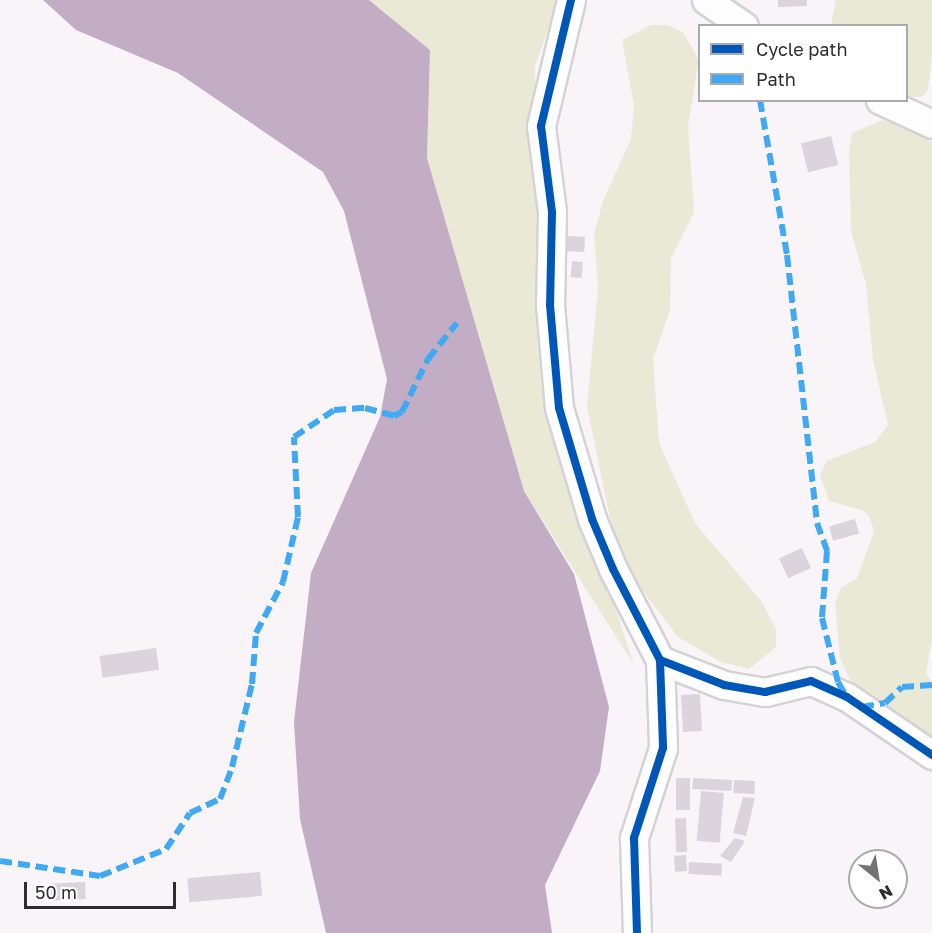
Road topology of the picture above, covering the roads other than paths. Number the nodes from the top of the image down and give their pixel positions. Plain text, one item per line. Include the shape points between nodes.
1 (571, 0) edge
2 (706, 0) edge
3 (741, 24) edge
4 (884, 102) edge
5 (932, 124) edge
6 (660, 660) junction
7 (932, 755) edge
8 (637, 933) edge

1 - 6 street via 541,126 552,212 550,305 559,408 592,519
2 - 3 street
4 - 5 street
6 - 7 street via 724,685 777,688 811,681 828,687
6 - 8 street via 663,748 634,838

